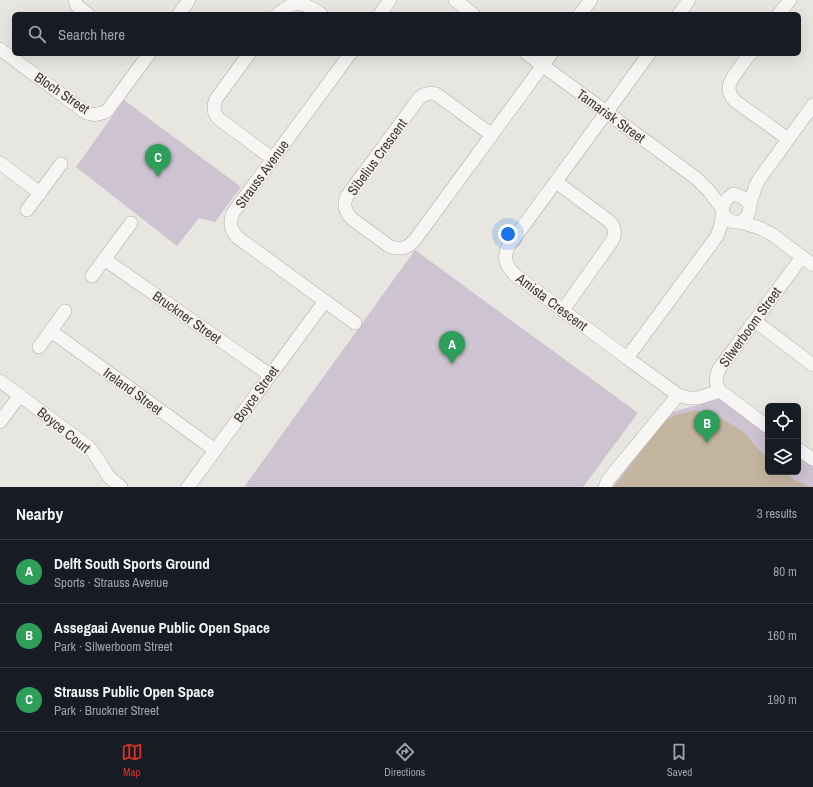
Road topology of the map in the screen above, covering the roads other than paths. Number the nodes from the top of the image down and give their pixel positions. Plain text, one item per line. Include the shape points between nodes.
1 (75, 0) edge
2 (189, 0) edge
3 (390, 0) edge
4 (591, 0) edge
5 (689, 0) edge
6 (790, 0) edge
7 (455, 1) edge
8 (85, 12) edge
9 (180, 12) edge
10 (280, 12) edge
11 (318, 12) edge
12 (381, 12) edge
13 (470, 12) edge
14 (582, 12) edge
15 (680, 12) edge
16 (781, 12) edge
17 (0, 49) edge
18 (145, 56) edge
19 (248, 56) edge
20 (349, 56) edge
21 (530, 56) edge
22 (550, 56) edge
23 (648, 56) edge
24 (749, 56) edge
25 (543, 65) junction
26 (813, 105) edge
27 (606, 112) junction
28 (492, 135) junction
29 (788, 139) junction
30 (273, 159) junction
31 (0, 163) edge
32 (61, 164) dead end
33 (696, 178) junction
34 (760, 178) junction
35 (556, 182) junction
36 (40, 193) junction
37 (735, 194) junction
38 (750, 206) junction
39 (27, 210) dead end
40 (723, 211) junction
41 (737, 222) junction
42 (131, 223) dead end
43 (773, 235) junction
44 (716, 236) junction
45 (802, 256) junction
46 (104, 259) junction
47 (813, 265) edge
48 (92, 276) dead end
49 (325, 301) junction
50 (563, 310) junction
51 (65, 311) dead end
52 (755, 321) junction
53 (355, 323) dead end
54 (50, 331) junction
55 (39, 347) dead end
56 (627, 358) junction
57 (813, 365) edge
58 (270, 376) junction
59 (0, 381) edge
60 (720, 391) junction
61 (20, 396) junction
62 (678, 396) junction
63 (0, 422) edge
64 (765, 425) edge
65 (215, 450) junction
66 (801, 450) edge
67 (813, 459) edge
68 (120, 487) edge
69 (188, 487) edge
70 (605, 487) edge

1 - 8 street via 77,6
2 - 9 street
3 - 12 street
4 - 14 street
5 - 15 street
6 - 16 street
7 - 13 street
10 - 11 street via 286,4 294,0 302,1
17 - 18 street, Bloch Street via 92,115 107,111
19 - 30 street via 216,99 215,113 219,119
20 - 30 street, Strauss Avenue
21 - 25 street, Tamarisk Street
22 - 25 street, Sibelius Crescent
23 - 27 street, Amista Crescent
24 - 29 street via 730,82 730,94 735,101
25 - 27 street, Tamarisk Street
25 - 28 street, Sibelius Crescent
26 - 29 street
27 - 33 street, Tamarisk Street
27 - 35 street, Amista Crescent
28 - 28 street, Sibelius Crescent via 408,246 399,249 389,246 346,212 345,203 348,196 422,95 436,94
29 - 34 street
30 - 49 street, Strauss Avenue via 233,213 232,230 237,237
31 - 36 street
32 - 36 street
33 - 37 street, Tamarisk Street
33 - 40 street, Tamarisk Street
34 - 37 street
34 - 38 street
35 - 50 street, Amista Crescent via 508,247 505,256 514,274
35 - 50 street via 610,222 615,230 614,238
36 - 39 street
37 - 38 street via 743,197
37 - 40 street via 723,203
38 - 41 street via 747,216
38 - 43 street
40 - 41 street via 726,218
40 - 44 street
41 - 43 street via 760,228
41 - 44 street
42 - 46 street
43 - 45 street
44 - 56 street
45 - 47 street
45 - 52 street, Silwerboom Street
46 - 48 street
46 - 58 street, Bruckner Street
49 - 53 street, Strauss Avenue
49 - 58 street, Boyce Street
50 - 56 street, Amista Crescent
51 - 54 street
52 - 57 street
52 - 60 street, Silwerboom Street via 719,369 716,383
54 - 55 street
54 - 65 street, Ireland Street
56 - 62 street, Amista Crescent
58 - 65 street, Boyce Street
59 - 61 street, Boyce Court
60 - 62 street via 698,398
60 - 64 street
61 - 63 street
61 - 68 street, Boyce Court via 89,447 109,477
62 - 70 street via 608,480
65 - 69 street, Boyce Street
66 - 67 street

